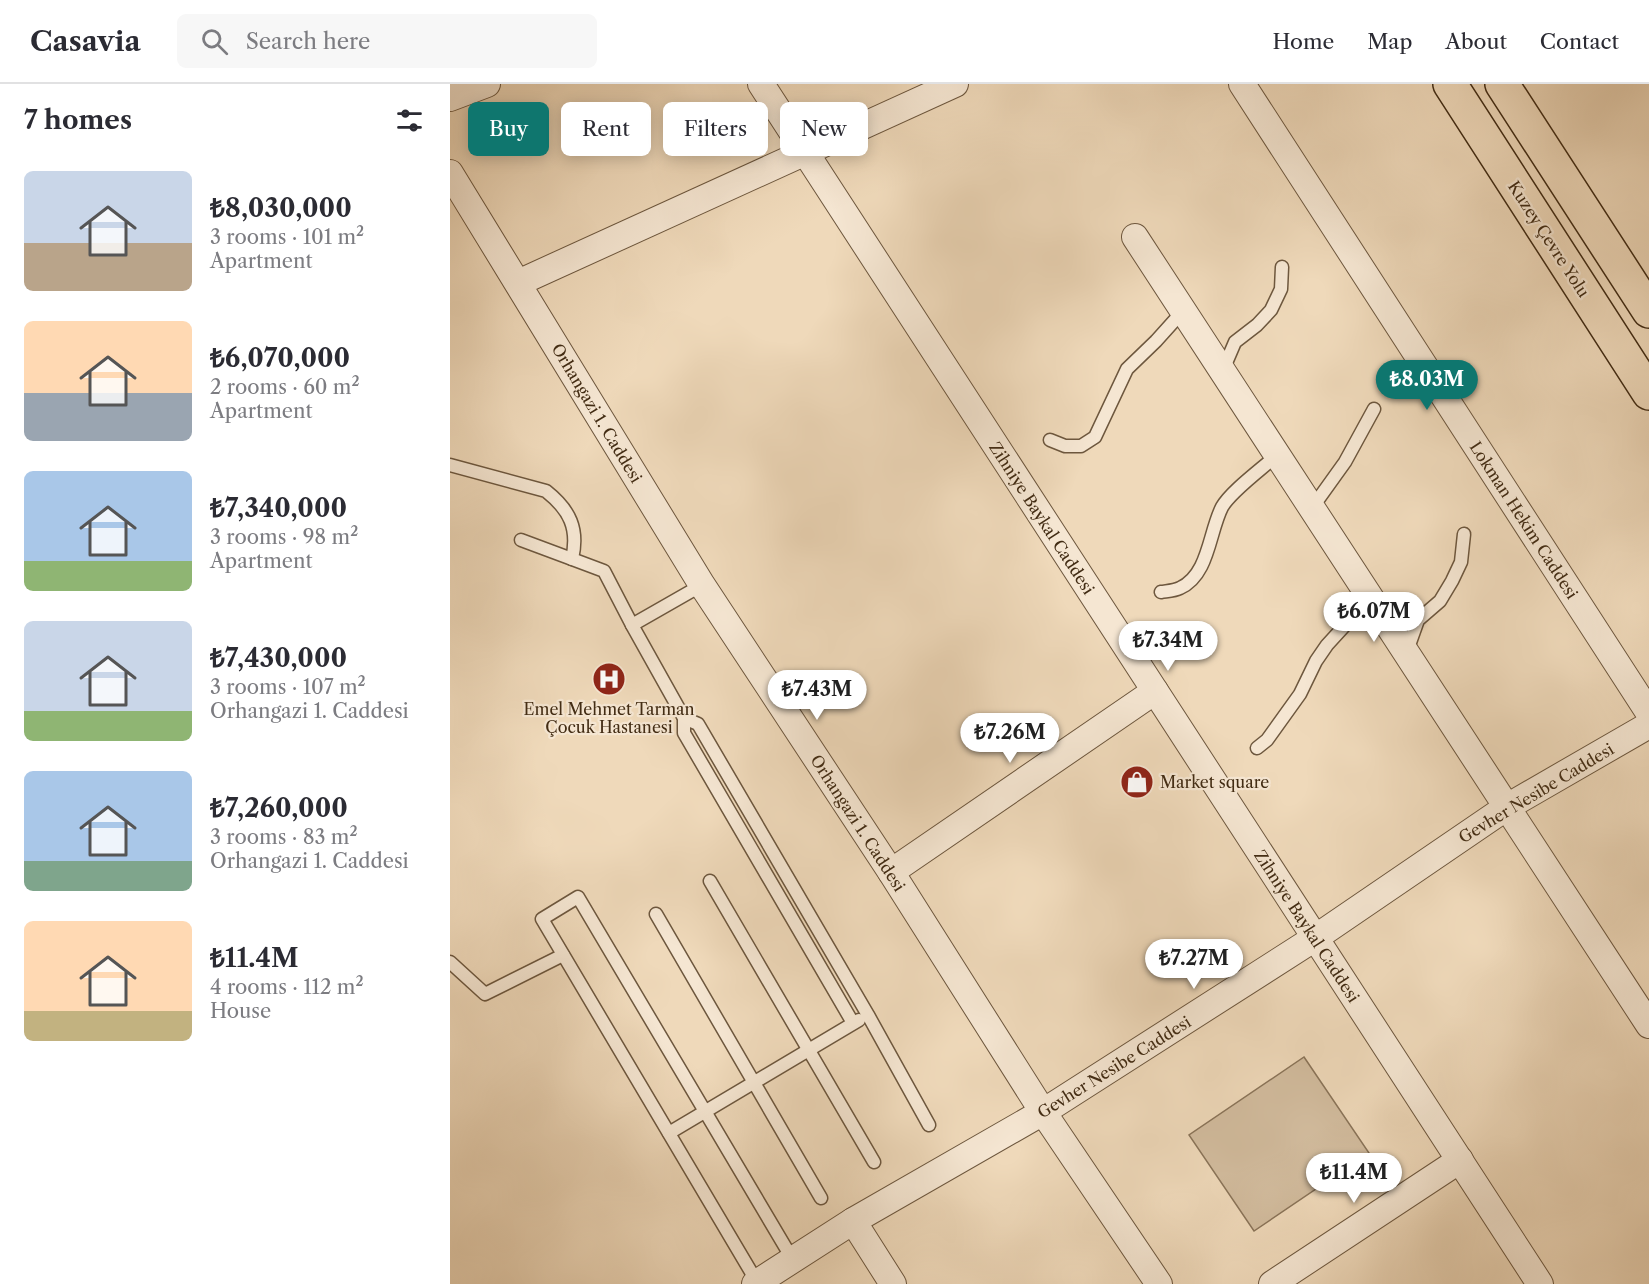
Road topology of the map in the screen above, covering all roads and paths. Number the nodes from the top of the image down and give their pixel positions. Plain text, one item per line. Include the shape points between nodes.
1 (487, 84) edge
2 (761, 84) edge
3 (955, 84) edge
4 (1242, 84) edge
5 (1450, 84) edge
6 (1502, 84) edge
7 (450, 99) edge
8 (780, 114) edge
9 (868, 125) edge
10 (802, 156) edge
11 (807, 156) edge
12 (450, 173) edge
13 (1135, 237) dead end
14 (1282, 267) dead end
15 (518, 283) junction
16 (1183, 311) junction
17 (1649, 311) edge
18 (1223, 371) junction
19 (1649, 393) edge
20 (1374, 409) dead end
21 (1050, 440) dead end
22 (1277, 455) junction
23 (450, 465) edge
24 (1312, 508) junction
25 (1464, 534) dead end
26 (521, 540) dead end
27 (572, 559) junction
28 (702, 585) junction
29 (1161, 592) dead end
30 (1370, 598) junction
31 (632, 625) junction
32 (1406, 653) junction
33 (1155, 691) junction
34 (1649, 713) edge
35 (684, 718) junction
36 (1649, 725) edge
37 (1257, 748) dead end
38 (1507, 807) junction
39 (891, 873) junction
40 (710, 881) dead end
41 (656, 914) dead end
42 (1315, 938) junction
43 (563, 955) junction
44 (450, 962) edge
45 (868, 1015) junction
46 (853, 1023) junction
47 (1649, 1024) edge
48 (809, 1050) junction
49 (754, 1082) junction
50 (705, 1112) junction
51 (1043, 1112) junction
52 (929, 1125) dead end
53 (669, 1133) junction
54 (1460, 1160) junction
55 (874, 1162) dead end
56 (821, 1198) dead end
57 (853, 1221) junction
58 (793, 1260) junction
59 (756, 1283) edge
60 (893, 1284) edge
61 (1159, 1284) edge
62 (1272, 1284) edge
63 (1540, 1284) edge

1 - 7 street
2 - 8 street, Zihniye Baykal Caddesi
3 - 9 street
4 - 34 street, Lokman Hekim Caddesi
5 - 19 highway, Kuzey Çevre Yolu
6 - 17 highway
10 - 15 street
11 - 33 street, Zihniye Baykal Caddesi
12 - 15 street, Orhangazi 1. Caddesi
13 - 16 street
14 - 18 lane via 1281,289 1271,310 1235,342
15 - 28 street, Orhangazi 1. Caddesi
16 - 18 street
16 - 21 lane via 1127,369 1095,437 1082,446 1065,446
18 - 22 street
20 - 24 lane via 1345,462
22 - 24 street
22 - 29 lane via 1222,506 1194,578 1179,589
23 - 27 lane via 546,491 567,513 574,531
24 - 30 street
25 - 32 lane via 1461,562 1452,581 1440,601 1418,620
26 - 27 lane
27 - 31 lane via 604,571
28 - 31 lane
28 - 39 street, Orhangazi 1. Caddesi
30 - 32 street
30 - 37 lane via 1327,645 1300,694
31 - 35 lane
32 - 38 street
33 - 39 street
33 - 42 street, Zihniye Baykal Caddesi
35 - 45 lane via 698,724
35 - 46 lane via 684,733
36 - 38 street, Gevher Nesibe Caddesi
38 - 42 street, Gevher Nesibe Caddesi
38 - 47 street
39 - 51 street, Orhangazi 1. Caddesi
40 - 48 lane
41 - 49 lane
42 - 51 street, Gevher Nesibe Caddesi
42 - 54 street, Zihniye Baykal Caddesi
43 - 44 lane via 485,994
43 - 50 lane via 542,919 578,897
43 - 53 lane
45 - 46 lane
45 - 52 lane
46 - 48 lane
48 - 49 lane
48 - 55 lane
49 - 50 lane
49 - 56 lane
50 - 53 lane
50 - 58 lane
51 - 57 street, Gevher Nesibe Caddesi
51 - 61 street, Orhangazi 1. Caddesi
53 - 59 lane
54 - 62 street
54 - 63 street, Zihniye Baykal Caddesi
57 - 58 street, Gevher Nesibe Caddesi
57 - 60 street
58 - 59 street, Gevher Nesibe Caddesi

